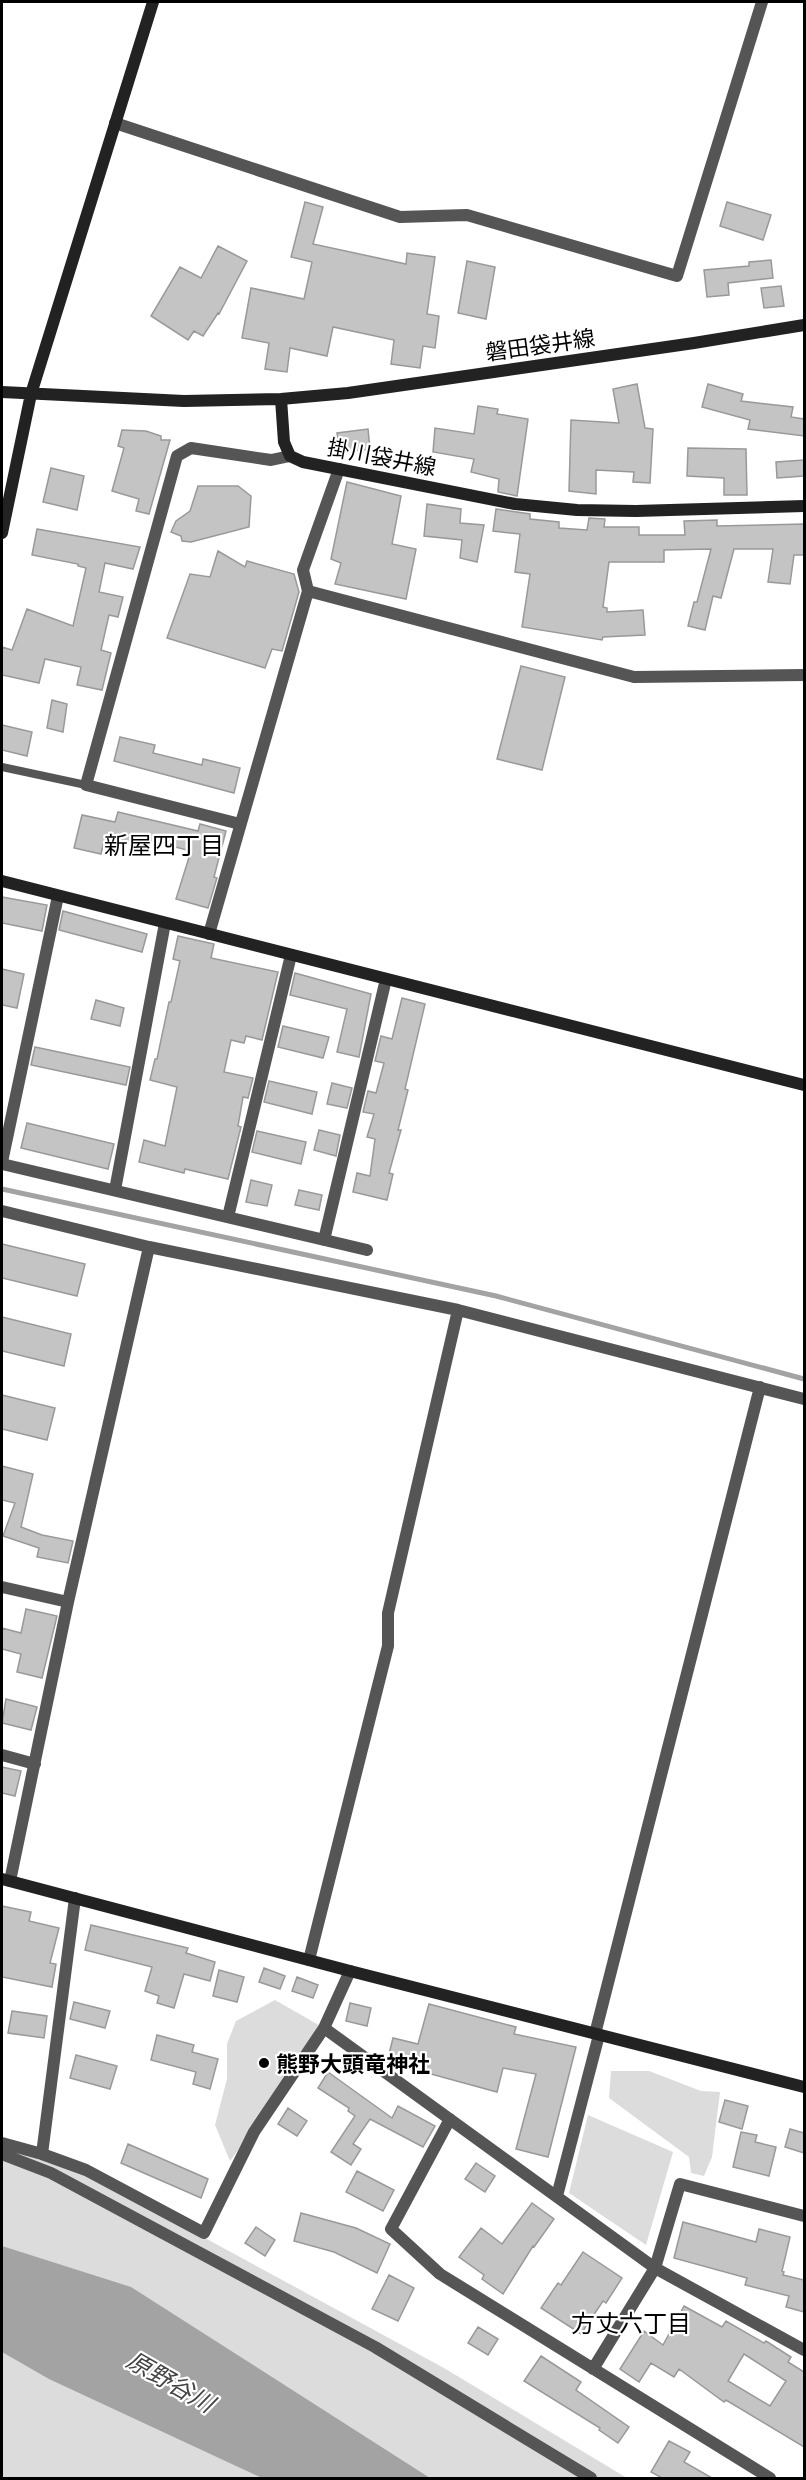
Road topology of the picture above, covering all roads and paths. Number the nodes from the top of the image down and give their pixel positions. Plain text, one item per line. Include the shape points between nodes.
1 (153, 2) edge
2 (762, 2) edge
3 (115, 123) junction
4 (804, 325) edge
5 (2, 392) edge
6 (31, 394) junction
7 (281, 399) junction
8 (290, 456) junction
9 (339, 469) junction
10 (4, 506) edge
11 (804, 506) edge
12 (2, 532) edge
13 (308, 591) junction
14 (804, 675) edge
15 (2, 767) edge
16 (86, 785) junction
17 (240, 824) junction
18 (2, 881) edge
19 (58, 896) junction
20 (165, 923) junction
21 (208, 934) junction
22 (291, 955) junction
23 (386, 979) junction
24 (804, 1085) edge
25 (2, 1163) edge
26 (116, 1190) junction
27 (2, 1211) edge
28 (228, 1217) junction
29 (324, 1240) junction
30 (149, 1247) junction
31 (367, 1250) dead end
32 (458, 1310) junction
33 (760, 1387) junction
34 (804, 1399) edge
35 (2, 1587) edge
36 (68, 1602) junction
37 (2, 1755) edge
38 (35, 1764) junction
39 (6, 1880) edge
40 (75, 1898) junction
41 (309, 1960) junction
42 (350, 1971) junction
43 (324, 2028) junction
44 (597, 2034) junction
45 (804, 2087) edge
46 (450, 2119) junction
47 (2, 2143) edge
48 (2, 2154) edge
49 (42, 2154) junction
50 (557, 2196) junction
51 (804, 2216) edge
52 (655, 2268) junction
53 (804, 2350) edge
54 (593, 2368) junction
55 (591, 2478) edge
56 (770, 2478) edge

1 - 3 street
2 - 3 street via 677,276 467,215 400,217
3 - 6 street
4 - 7 street, 磐田袋井線 via 348,393
5 - 6 street
6 - 7 street via 184,401
6 - 10 street
7 - 8 street via 284,442
8 - 9 street, 掛川袋井線
8 - 16 street via 271,460 191,448 177,456
9 - 11 street, 掛川袋井線 via 515,504 577,510
9 - 13 street via 303,570
10 - 12 street
13 - 14 street via 634,677
13 - 17 street
15 - 16 lane
16 - 17 street
17 - 21 street
18 - 19 street
19 - 20 street
19 - 25 street
20 - 21 street
20 - 26 street
21 - 22 street
22 - 23 street
22 - 28 street
23 - 24 street
23 - 29 street
25 - 26 street
26 - 28 street
27 - 30 street
28 - 29 street
29 - 31 street
30 - 32 street
30 - 36 street
32 - 33 street
32 - 41 street via 388,1613 388,1646
33 - 34 street
33 - 44 street
35 - 36 street
36 - 38 street
37 - 38 street
38 - 39 street
39 - 40 street
40 - 41 street
40 - 49 street
41 - 42 street
42 - 43 street
42 - 44 street
43 - 46 street
43 - 49 street via 254,2132 204,2233 86,2170
44 - 45 street
44 - 50 street
46 - 50 street
46 - 54 street via 391,2229 440,2274
47 - 49 street
48 - 55 street via 61,2179 375,2347
50 - 52 street
51 - 52 street via 680,2184
52 - 53 street
52 - 54 street
54 - 56 street

